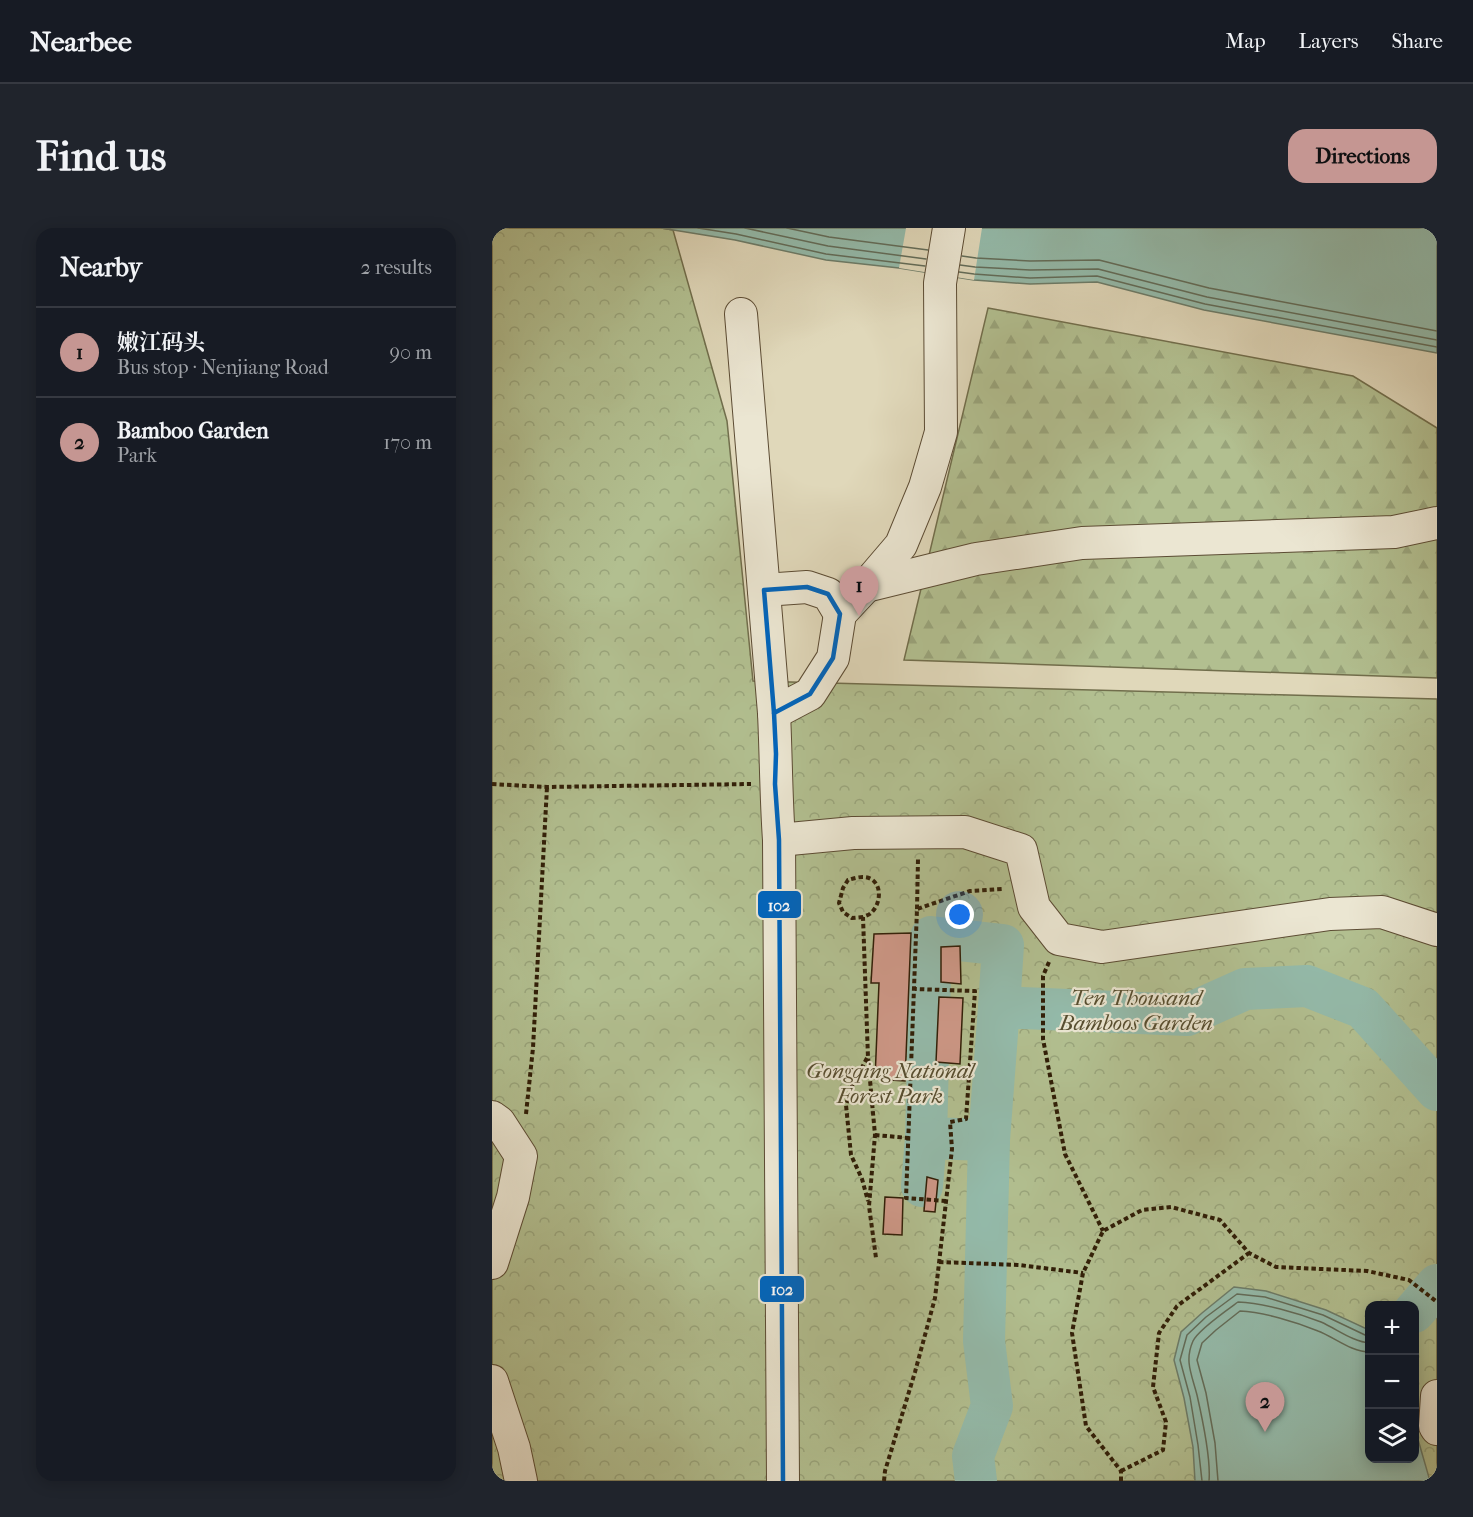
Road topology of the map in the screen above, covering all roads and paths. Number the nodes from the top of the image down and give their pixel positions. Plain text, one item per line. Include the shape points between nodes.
1 (949, 228) edge
2 (741, 314) dead end
3 (1437, 523) edge
4 (866, 586) junction
5 (764, 590) junction
6 (840, 614) junction
7 (774, 713) junction
8 (492, 784) edge
9 (776, 784) junction
10 (547, 787) junction
11 (919, 832) junction
12 (779, 840) junction
13 (1034, 907) junction
14 (917, 909) junction
15 (862, 917) junction
16 (1437, 930) edge
17 (1043, 976) dead end
18 (915, 989) junction
19 (868, 1058) junction
20 (492, 1117) edge
21 (875, 1136) junction
22 (909, 1138) junction
23 (521, 1156) junction
24 (946, 1201) junction
25 (869, 1206) junction
26 (1102, 1231) junction
27 (1249, 1253) junction
28 (876, 1258) dead end
29 (939, 1262) junction
30 (492, 1263) edge
31 (1083, 1273) junction
32 (1437, 1302) edge
33 (492, 1382) edge
34 (1437, 1396) edge
35 (1437, 1429) edge
36 (1121, 1471) junction
37 (521, 1481) edge
38 (783, 1481) edge
39 (884, 1481) edge
40 (1122, 1481) edge

1 - 4 street via 940,283 941,432 925,487 901,545
2 - 5 street
3 - 4 street via 1394,532 1082,543 976,559
4 - 6 street
5 - 6 street via 807,587 828,594
5 - 7 street
6 - 7 street via 833,658 810,694
7 - 9 street
8 - 10 path
9 - 10 path
9 - 12 street
10 - 23 path via 533,1048
11 - 12 street
11 - 13 street via 965,831 1021,850
11 - 14 path
12 - 38 street
13 - 14 path via 1011,889 970,891
13 - 16 street via 1059,939 1102,947 1330,914 1382,912
14 - 18 path
15 - 15 path via 852,918 839,903 848,880 860,877 871,879 878,886 879,900 872,912
15 - 19 path
17 - 26 path via 1043,1039 1065,1154
18 - 22 path
18 - 24 path via 975,991 966,1119 950,1122 952,1149
19 - 21 path
19 - 25 path via 846,1105 852,1155
20 - 23 street
21 - 22 path
21 - 25 path
22 - 24 path via 906,1198
23 - 30 street via 513,1197
24 - 29 path
25 - 28 path
26 - 27 path via 1142,1210 1171,1207 1220,1220
26 - 31 path
27 - 32 path via 1276,1267 1367,1271 1409,1280
27 - 36 path via 1177,1306 1159,1333 1153,1387 1166,1422 1163,1450
29 - 31 path via 1019,1265
29 - 39 path via 935,1298
31 - 36 path via 1072,1333 1086,1426
33 - 37 street
34 - 35 street
36 - 40 path

